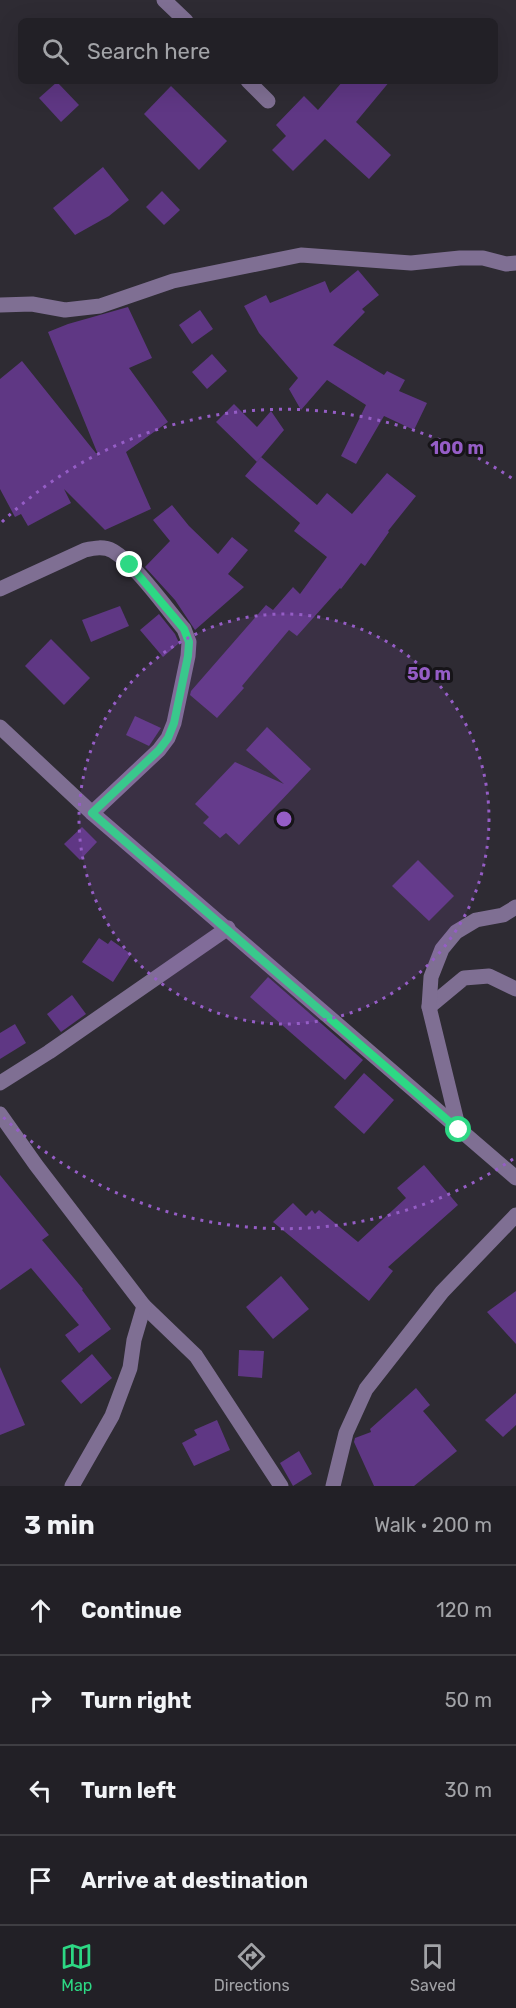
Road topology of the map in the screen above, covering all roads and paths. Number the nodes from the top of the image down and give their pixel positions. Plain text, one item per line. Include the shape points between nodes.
1 (164, 0) edge
2 (183, 18) edge
3 (251, 84) edge
4 (268, 101) dead end
5 (516, 264) edge
6 (0, 304) edge
7 (0, 589) edge
8 (0, 727) edge
9 (92, 813) junction
10 (516, 907) edge
11 (228, 928) junction
12 (516, 988) edge
13 (429, 1007) junction
14 (0, 1083) edge
15 (0, 1114) edge
16 (459, 1130) junction
17 (516, 1178) edge
18 (516, 1215) edge
19 (144, 1306) junction
20 (72, 1486) edge
21 (280, 1486) edge
22 (333, 1486) edge

1 - 2 street
3 - 4 street
5 - 6 street via 483,258 411,263 301,255 173,281 100,306 65,310
7 - 9 street via 85,550 111,550 130,565 184,629 189,642 188,656 168,738
8 - 9 street
9 - 11 street
10 - 13 street via 503,915 476,920 456,932 442,949 431,977
11 - 14 street
11 - 16 street
12 - 13 street via 489,976 464,978
13 - 16 street
15 - 19 street
16 - 17 street
18 - 22 street via 442,1292 366,1389 346,1433
19 - 20 street via 130,1368 112,1416
19 - 21 street via 196,1356

